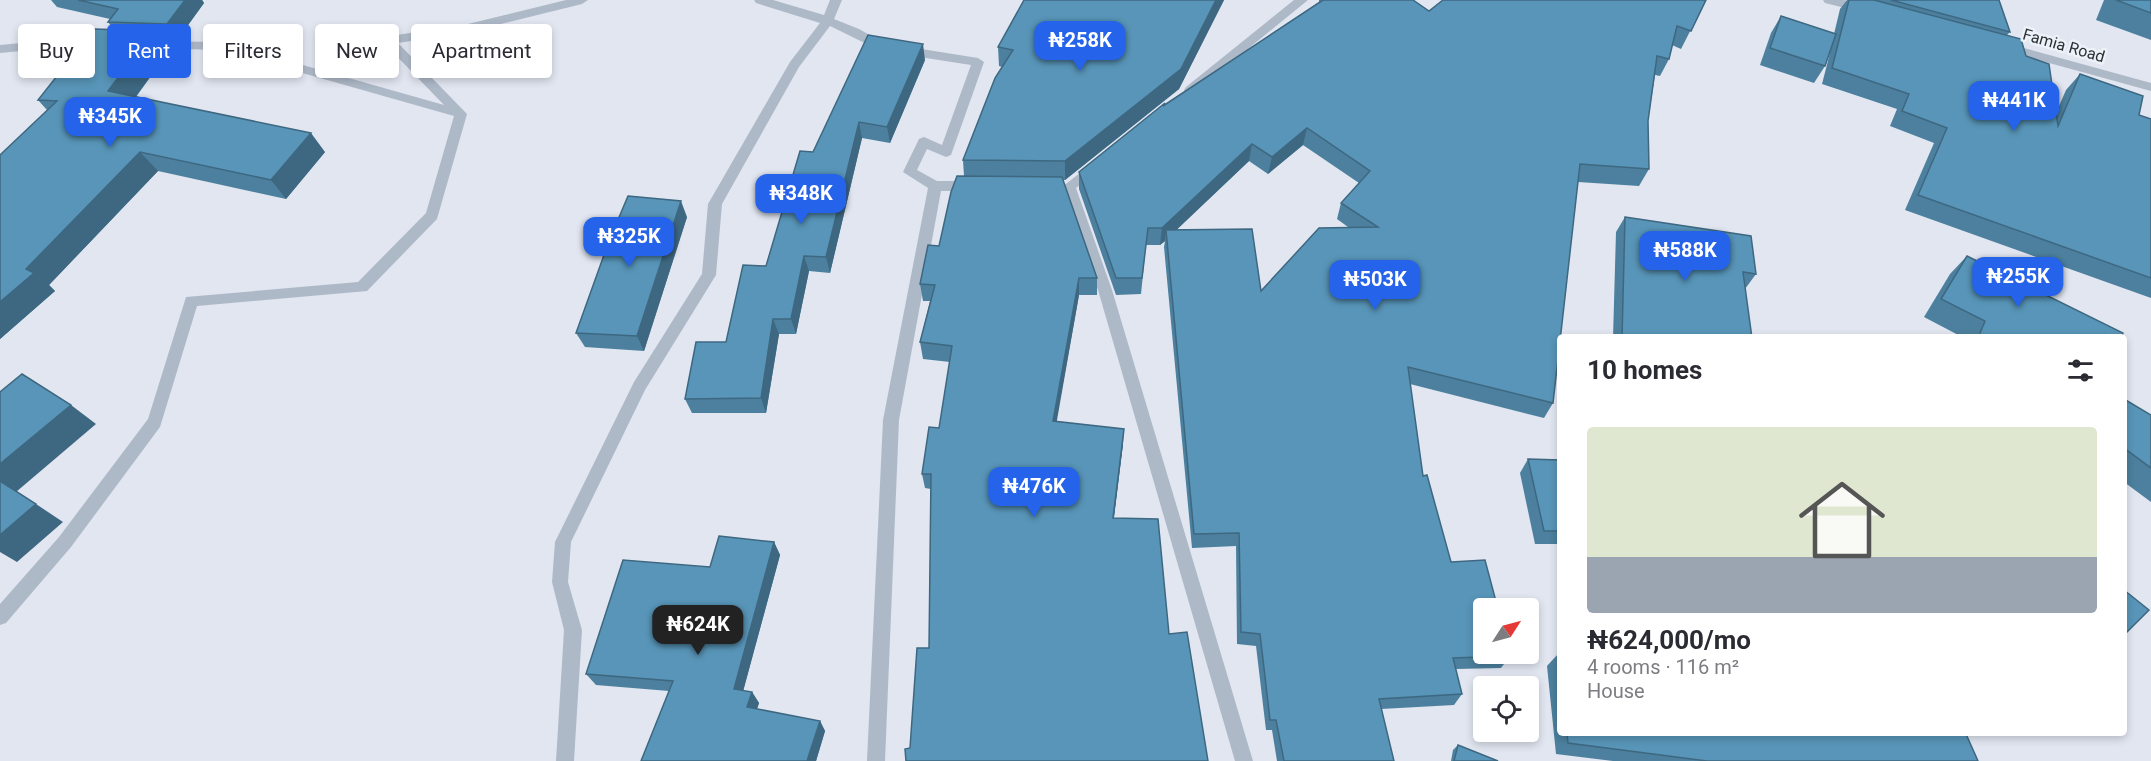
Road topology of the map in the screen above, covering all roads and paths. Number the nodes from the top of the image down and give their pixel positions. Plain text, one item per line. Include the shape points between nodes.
1 (582, 0) edge
2 (760, 0) edge
3 (836, 0) edge
4 (1829, 0) edge
5 (1307, 3) edge
6 (1874, 12) edge
7 (827, 22) junction
8 (1998, 44) edge
9 (0, 48) edge
10 (2151, 87) edge
11 (1179, 99) edge
12 (461, 114) junction
13 (1106, 157) edge
14 (935, 186) junction
15 (991, 186) edge
16 (0, 617) edge
17 (566, 761) edge
18 (876, 761) edge
19 (1244, 761) edge

1 - 12 street via 468,27 388,40
2 - 7 street
3 - 7 street
4 - 6 street
5 - 11 street via 1290,11
7 - 14 street via 880,47 978,62 946,152 924,142 910,172
7 - 17 street via 794,65 715,204 709,275 639,386 563,542 560,582 573,630
8 - 10 street, Famia Road
9 - 12 street via 74,42 221,46
12 - 16 street via 432,215 362,287 191,301 155,422 65,542
13 - 19 street via 1064,187 1105,290
14 - 15 street
14 - 18 street via 891,420

